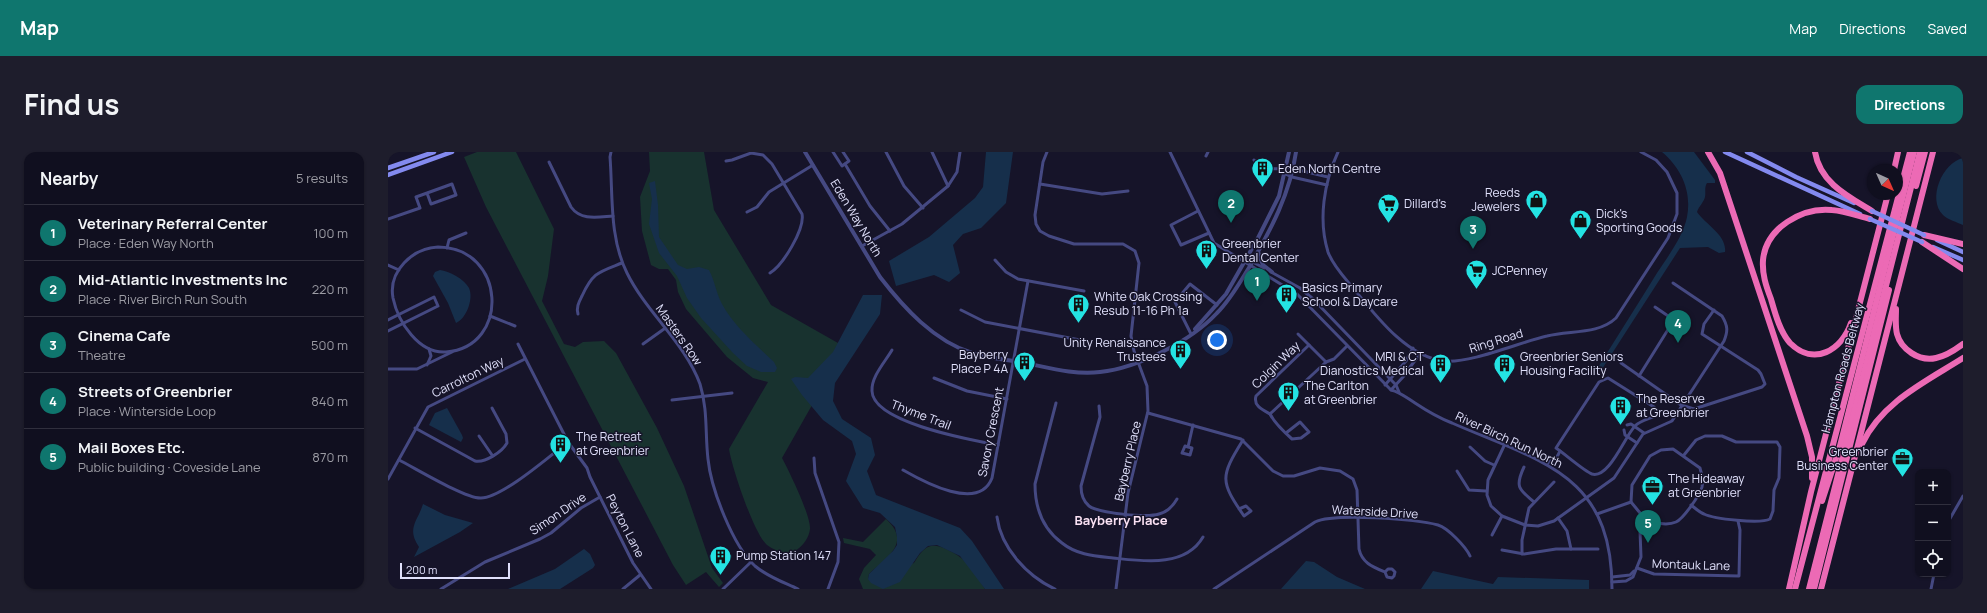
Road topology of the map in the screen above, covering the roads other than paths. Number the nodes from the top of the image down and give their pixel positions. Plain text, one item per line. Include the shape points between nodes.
1 (434, 152) edge
2 (452, 152) edge
3 (606, 152) edge
4 (611, 152) edge
5 (805, 152) edge
6 (834, 152) edge
7 (843, 152) edge
8 (886, 152) edge
9 (932, 152) edge
10 (960, 152) edge
11 (1047, 152) edge
12 (1170, 152) edge
13 (1289, 152) edge
14 (1296, 152) edge
15 (1338, 152) edge
16 (1641, 152) edge
17 (1708, 152) edge
18 (1725, 152) edge
19 (1747, 152) edge
20 (1815, 152) edge
21 (1895, 152) edge
22 (1898, 152) edge
23 (1910, 152) edge
24 (1914, 152) edge
25 (1920, 152) edge
26 (1925, 152) edge
27 (1934, 152) edge
28 (610, 157) junction
29 (726, 160) dead end
30 (1254, 160) dead end
31 (549, 162) dead end
32 (845, 164) junction
33 (1894, 164) edge
34 (1895, 164) edge
35 (813, 166) junction
36 (1286, 167) junction
37 (388, 168) edge
38 (1293, 169) junction
39 (1280, 170) junction
40 (388, 175) edge
41 (1285, 175) junction
42 (1291, 177) junction
43 (1328, 177) junction
44 (783, 183) junction
45 (1040, 184) junction
46 (1327, 185) junction
47 (948, 186) junction
48 (1128, 191) dead end
49 (427, 193) junction
50 (1886, 200) edge
51 (923, 208) junction
52 (1198, 211) junction
53 (1872, 211) junction
54 (747, 212) dead end
55 (614, 216) junction
56 (388, 219) edge
57 (1870, 219) junction
58 (890, 231) junction
59 (466, 233) dead end
60 (1209, 233) junction
61 (1924, 235) junction
62 (1922, 242) junction
63 (1963, 244) edge
64 (862, 246) junction
65 (447, 248) junction
66 (1258, 251) junction
67 (1963, 252) edge
68 (994, 260) dead end
69 (1245, 260) junction
70 (1963, 260) edge
71 (1252, 261) junction
72 (622, 263) junction
73 (388, 265) edge
74 (1250, 266) junction
75 (1963, 269) edge
76 (399, 270) junction
77 (1272, 272) junction
78 (770, 273) dead end
79 (1028, 281) junction
80 (1673, 283) dead end
81 (1084, 291) dead end
82 (1863, 291) junction
83 (1896, 297) junction
84 (1217, 305) junction
85 (1655, 307) dead end
86 (961, 310) dead end
87 (1714, 310) junction
88 (399, 314) junction
89 (578, 314) dead end
90 (490, 316) junction
91 (388, 320) edge
92 (404, 323) junction
93 (515, 326) dead end
94 (664, 329) junction
95 (1019, 329) junction
96 (388, 331) edge
97 (1191, 334) junction
98 (1298, 334) dead end
99 (1080, 340) dead end
100 (518, 344) dead end
101 (643, 344) dead end
102 (1963, 344) edge
103 (1309, 345) junction
104 (1347, 346) junction
105 (1720, 347) junction
106 (1413, 348) junction
107 (429, 349) junction
108 (892, 350) dead end
109 (455, 351) junction
110 (1421, 352) junction
111 (1963, 358) edge
112 (525, 360) junction
113 (1013, 361) junction
114 (1138, 362) junction
115 (1326, 362) junction
116 (1621, 363) dead end
117 (427, 366) junction
118 (388, 369) edge
119 (1639, 376) junction
120 (934, 378) dead end
121 (1390, 380) junction
122 (1385, 385) junction
123 (1396, 385) junction
124 (1391, 390) junction
125 (1398, 392) junction
126 (732, 393) dead end
127 (703, 396) junction
128 (1007, 398) junction
129 (672, 400) dead end
130 (1056, 404) dead end
131 (1681, 405) junction
132 (1099, 406) dead end
133 (492, 408) dead end
134 (1148, 413) junction
135 (1270, 414) junction
136 (1193, 425) junction
137 (1627, 425) dead end
138 (1635, 426) junction
139 (415, 428) junction
140 (1624, 430) dead end
141 (1644, 433) junction
142 (1286, 434) junction
143 (479, 436) dead end
144 (1628, 436) junction
145 (1242, 440) junction
146 (568, 442) junction
147 (1637, 443) junction
148 (998, 444) junction
149 (1504, 446) junction
150 (1188, 447) dead end
151 (1470, 447) dead end
152 (1560, 451) junction
153 (492, 455) junction
154 (1684, 456) junction
155 (814, 458) dead end
156 (399, 460) junction
157 (1546, 464) junction
158 (1494, 465) junction
159 (1853, 466) junction
160 (1524, 467) dead end
161 (904, 470) dead end
162 (1457, 471) dead end
163 (388, 479) edge
164 (1554, 482) dead end
165 (1486, 491) junction
166 (1963, 496) edge
167 (600, 497) junction
168 (1586, 497) junction
169 (1177, 499) dead end
170 (1534, 502) junction
171 (1631, 502) junction
172 (1808, 504) junction
173 (1691, 505) junction
174 (1239, 508) dead end
175 (1125, 513) junction
176 (1597, 514) junction
177 (1502, 516) junction
178 (997, 517) dead end
179 (1951, 517) edge
180 (1358, 518) junction
181 (1558, 518) junction
182 (1645, 520) junction
183 (1738, 522) junction
184 (1813, 523) junction
185 (1525, 525) junction
186 (1492, 535) dead end
187 (1203, 537) dead end
188 (1571, 549) junction
189 (1598, 549) dead end
190 (1502, 550) dead end
191 (1522, 554) junction
192 (1470, 556) dead end
193 (1120, 559) junction
194 (751, 562) junction
195 (1637, 568) junction
196 (1385, 572) dead end
197 (640, 575) junction
198 (1612, 577) junction
199 (1933, 577) edge
200 (1612, 582) junction
201 (441, 589) edge
202 (623, 589) edge
203 (651, 589) edge
204 (723, 589) edge
205 (798, 589) edge
206 (828, 589) edge
207 (1055, 589) edge
208 (1116, 589) edge
209 (1214, 589) edge
210 (1612, 589) edge
211 (1789, 589) edge
212 (1796, 589) edge
213 (1809, 589) edge
214 (1814, 589) edge
215 (1821, 589) edge
216 (1931, 589) edge

1 - 37 main road
2 - 40 main road
3 - 28 street
4 - 28 street, Masters Row
5 - 35 street, Eden Way North
6 - 32 street via 842,166
7 - 32 street via 849,162
8 - 51 street via 904,186
9 - 47 street
10 - 47 street via 956,172
11 - 45 street
12 - 52 street
13 - 36 street
14 - 38 street
15 - 43 street, Ring Road
16 - 110 street, Ring Road via 1656,160 1667,172 1677,193 1677,214 1668,238 1616,318 1596,328 1556,333 1463,360 1444,361
17 - 172 highway via 1720,173 1807,436 1812,468
18 - 57 main road
19 - 53 main road
20 - 53 highway via 1819,165 1831,183 1839,191
21 - 33 highway
22 - 34 highway
23 - 184 highway, Hampton Roads Beltway
24 - 184 highway via 1840,446
25 - 213 highway
26 - 214 highway, Hampton Roads Beltway
27 - 83 highway
28 - 55 street, Masters Row
29 - 44 street via 747,153 760,154 770,160
30 - 39 street via 1262,166
31 - 55 street via 571,207 576,212 588,217
32 - 58 street via 870,206
35 - 44 street
35 - 64 street, Eden Way North
36 - 38 street
36 - 39 street
36 - 41 street
38 - 42 street
38 - 43 street
39 - 41 street
41 - 42 street
41 - 69 street via 1274,208
42 - 46 street
42 - 66 street via 1278,215
43 - 46 street, Ring Road
44 - 54 street via 769,192 757,207
44 - 78 street via 800,210 803,221 781,263
45 - 48 street via 1102,194
45 - 114 street, Bayberry Place via 1035,221 1044,234 1078,244 1123,244 1137,255 1139,267 1131,336
46 - 106 street, Ring Road via 1324,226 1326,245 1332,260 1384,326
47 - 51 street
49 - 49 street via 452,184 456,195 431,204
49 - 56 street via 416,198 420,208
50 - 82 highway
51 - 58 street
52 - 60 street
52 - 60 street via 1171,225 1181,245
53 - 61 main road, bridge
55 - 72 street, Masters Row
57 - 62 main road, bridge
57 - 82 highway via 1832,210 1800,214 1785,223 1774,234 1763,260 1766,284 1784,334 1794,347 1802,351 1821,353 1837,346 1849,328
58 - 64 street
59 - 65 street via 449,240
60 - 69 street via 1218,246
61 - 63 highway
61 - 67 main road
62 - 70 main road
62 - 75 highway
64 - 113 street, Eden Way North via 880,277 928,329 947,342 973,353
65 - 76 street via 432,247 420,251
65 - 90 street via 467,254 485,273 493,296
66 - 71 street
66 - 77 street via 1263,265
68 - 79 street via 1010,276
69 - 71 street
69 - 74 street, River Birch Run North
69 - 84 street
71 - 74 street
71 - 77 street
72 - 89 street via 590,279 577,306
72 - 94 street, Masters Row
73 - 76 street
74 - 97 street via 1224,306
74 - 104 street, River Birch Run North via 1291,289
76 - 88 street via 393,294
77 - 121 street via 1312,298
79 - 81 street
79 - 95 street, Savory Crescent
80 - 87 street
82 - 172 highway
83 - 102 highway via 1896,332 1910,352 1922,358 1936,358
83 - 159 highway
84 - 97 street
84 - 97 street via 1190,284 1175,302
85 - 119 street via 1674,320
86 - 95 street via 985,322
87 - 105 street via 1727,323 1728,332
87 - 105 street via 1704,324 1702,334
88 - 91 street
88 - 92 street
88 - 92 street via 434,297 438,306
90 - 93 street
90 - 109 street via 478,337
92 - 96 street
92 - 107 street via 414,340
94 - 101 street
94 - 127 street, Masters Row via 691,366
95 - 99 street
95 - 113 street, Savory Crescent
97 - 114 street via 1169,348
98 - 103 street
100 - 112 street, Peyton Lane
103 - 115 street, Colgin Way
103 - 135 street, Colgin Way via 1256,396 1257,406
104 - 115 street via 1334,359
104 - 122 street, River Birch Run North
105 - 131 street
105 - 131 street via 1758,370 1765,384 1759,389 1694,409
106 - 110 street, Ring Road
106 - 121 street
107 - 109 street
107 - 117 street via 431,356
108 - 148 street, Thyme Trail via 872,384 873,398 880,408 936,432
109 - 117 street
110 - 123 street
111 - 159 highway via 1886,410 1866,436
112 - 139 street, Carrolton Way via 428,407
112 - 146 street, Peyton Lane
113 - 114 street via 1085,373 1111,370
113 - 128 street, Savory Crescent
114 - 134 street, Bayberry Place via 1147,386
115 - 135 street
116 - 119 street
117 - 118 street via 413,370
119 - 131 street
120 - 128 street via 959,389
121 - 122 street
121 - 123 street
122 - 124 street, River Birch Run North
123 - 124 street
123 - 125 street
124 - 125 street, River Birch Run North
125 - 149 street, River Birch Run North via 1438,417
126 - 127 street
127 - 129 street
127 - 194 street, Masters Row via 707,414 708,459 712,482 734,536
128 - 148 street, Savory Crescent
130 - 193 street via 1035,484 1035,497 1040,516 1049,531 1067,547 1089,555
131 - 141 street via 1672,421
132 - 175 street via 1100,417 1082,481 1082,496 1087,505 1095,510
133 - 153 street via 507,438 505,447
134 - 136 street
134 - 175 street, Bayberry Place
135 - 142 street
136 - 145 street
136 - 150 street
137 - 138 street
138 - 141 street
138 - 144 street
138 - 152 street via 1655,416 1657,410 1608,378 1599,382 1556,448
139 - 153 street via 475,461 484,461
139 - 156 street, Carrolton Way
140 - 144 street
141 - 147 street
142 - 142 street via 1297,440 1309,432 1300,422
143 - 153 street
144 - 147 street
144 - 152 street via 1607,468 1600,474 1590,473
145 - 174 street via 1225,479 1228,492
145 - 180 street via 1274,471 1283,476 1294,476 1320,468 1348,474 1356,485
146 - 156 street via 523,478 487,498 480,499 444,484
146 - 167 street, Peyton Lane via 587,468
147 - 168 street via 1614,478
148 - 161 street, Savory Crescent via 991,481 977,493 968,494 943,489
149 - 157 street, River Birch Run North
149 - 158 street
151 - 158 street via 1485,461
152 - 157 street via 1557,457
154 - 171 street via 1673,449 1650,456 1632,485
154 - 173 street via 1698,465 1702,472 1702,488
154 - 183 street via 1696,440 1705,436 1722,436 1736,442 1778,443 1779,478 1774,490 1772,516 1763,521
155 - 206 street via 815,473 839,542 838,562
156 - 163 street, Carrolton Way
157 - 168 street, River Birch Run North via 1568,478
158 - 165 street
159 - 215 highway
160 - 170 street via 1518,484 1521,491
162 - 165 street via 1469,490
164 - 170 street
165 - 177 street via 1491,506
166 - 179 street
167 - 197 street, Peyton Lane
167 - 201 street, Simon Drive via 580,508 540,539 486,562
168 - 176 street, River Birch Run North
168 - 181 street
169 - 175 street via 1170,509 1156,515
170 - 185 street via 1529,508
171 - 176 street
171 - 182 street
172 - 211 highway
173 - 182 street via 1676,522 1654,523
173 - 183 street via 1709,516 1730,518
175 - 193 street, Bayberry Place
176 - 198 street, River Birch Run North via 1607,540
177 - 185 street
177 - 186 street
178 - 207 street via 1000,531 1013,554 1030,573
180 - 192 street, Waterside Drive via 1438,525 1464,546
180 - 196 street via 1359,549 1362,558 1369,565
180 - 209 street, Waterside Drive via 1326,518 1315,522
181 - 185 street via 1541,525
181 - 188 street via 1567,531
182 - 195 street via 1640,531 1641,557
183 - 195 street, Montauk Lane via 1740,576 1654,574
184 - 212 highway, Hampton Roads Beltway
185 - 191 street
187 - 193 street via 1190,550 1168,559 1145,562
188 - 189 street
188 - 191 street
190 - 191 street
193 - 208 street, Bayberry Place
194 - 204 street
194 - 205 street, Masters Row via 766,574
195 - 198 street via 1630,575
195 - 200 street via 1630,579
197 - 202 street
197 - 203 street, Peyton Lane
198 - 200 street, River Birch Run North
199 - 216 street
200 - 210 street, River Birch Run North

